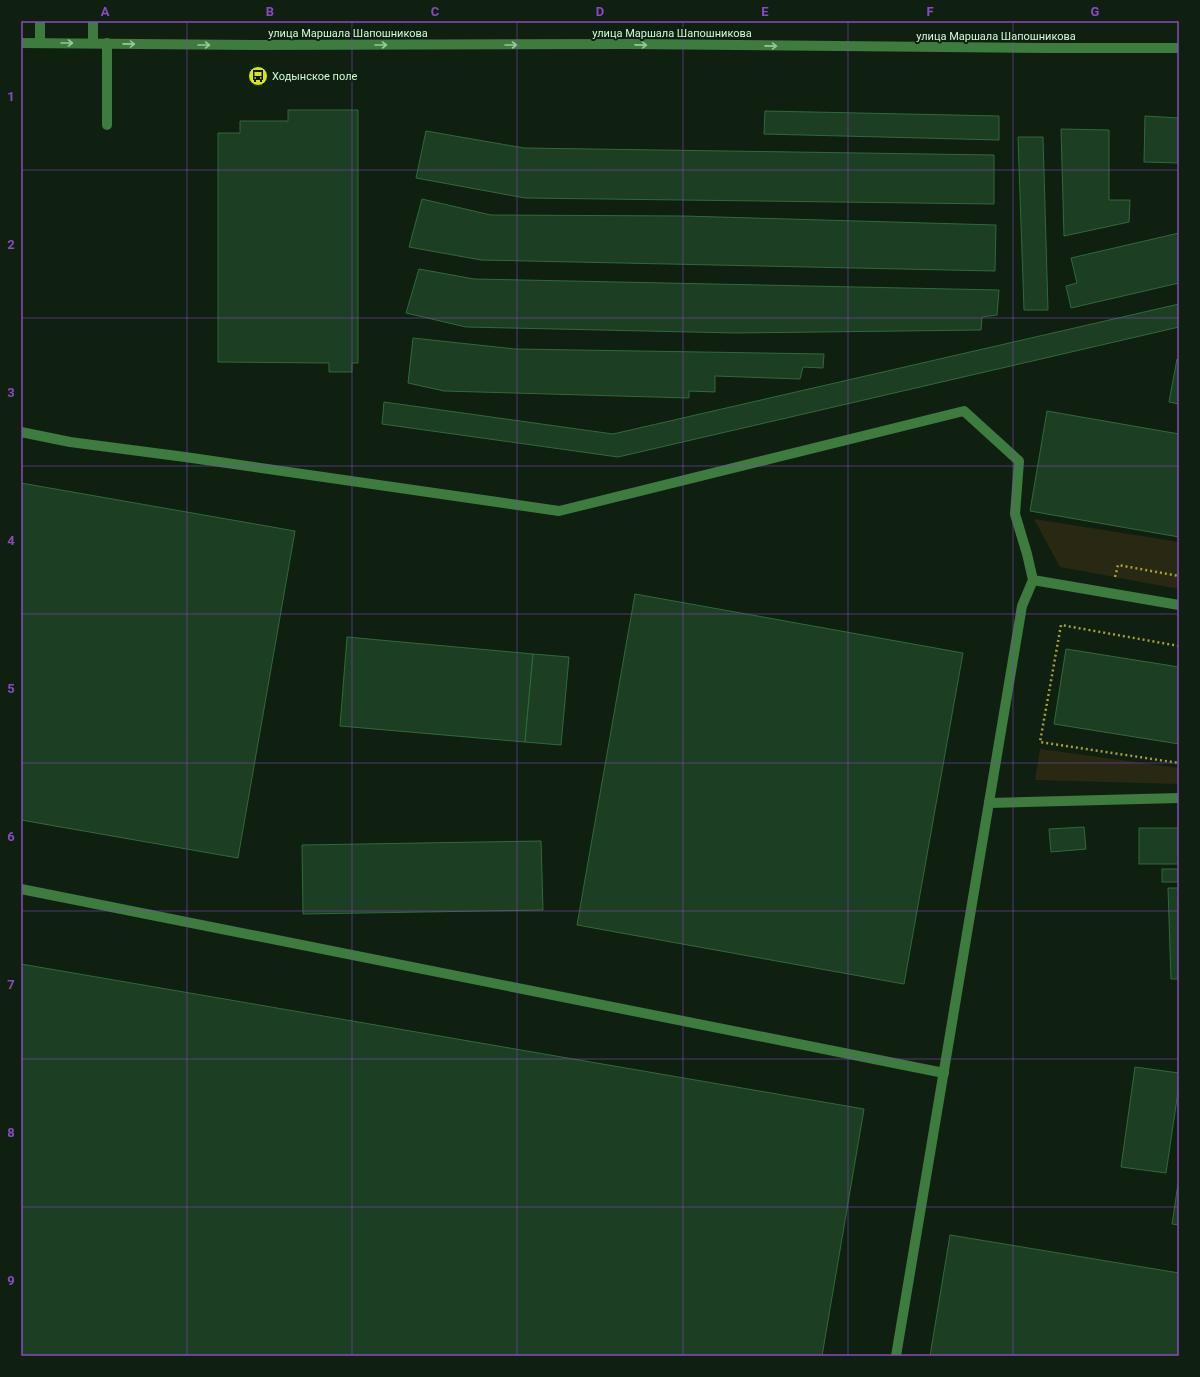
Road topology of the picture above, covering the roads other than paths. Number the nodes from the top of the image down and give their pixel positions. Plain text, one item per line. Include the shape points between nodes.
1 (40, 21) edge
2 (93, 21) edge
3 (21, 43) edge
4 (40, 43) junction
5 (93, 43) junction
6 (106, 43) junction
7 (1179, 48) edge
8 (107, 125) dead end
9 (21, 432) edge
10 (1033, 580) junction
11 (1179, 605) edge
12 (1179, 798) edge
13 (989, 803) junction
14 (21, 889) edge
15 (944, 1073) junction
16 (896, 1356) edge

1 - 4 street
2 - 5 street
3 - 4 street, улица Маршала Шапошникова
4 -> 5 street, улица Маршала Шапошникова
5 - 6 street, улица Маршала Шапошникова
6 -> 7 street, улица Маршала Шапошникова
6 - 8 street
9 - 10 street via 70,442 559,511 964,411 1019,461 1015,514
10 - 11 street
10 - 13 street via 1022,606
12 - 13 street
13 - 15 street
14 - 15 street
15 - 16 street

